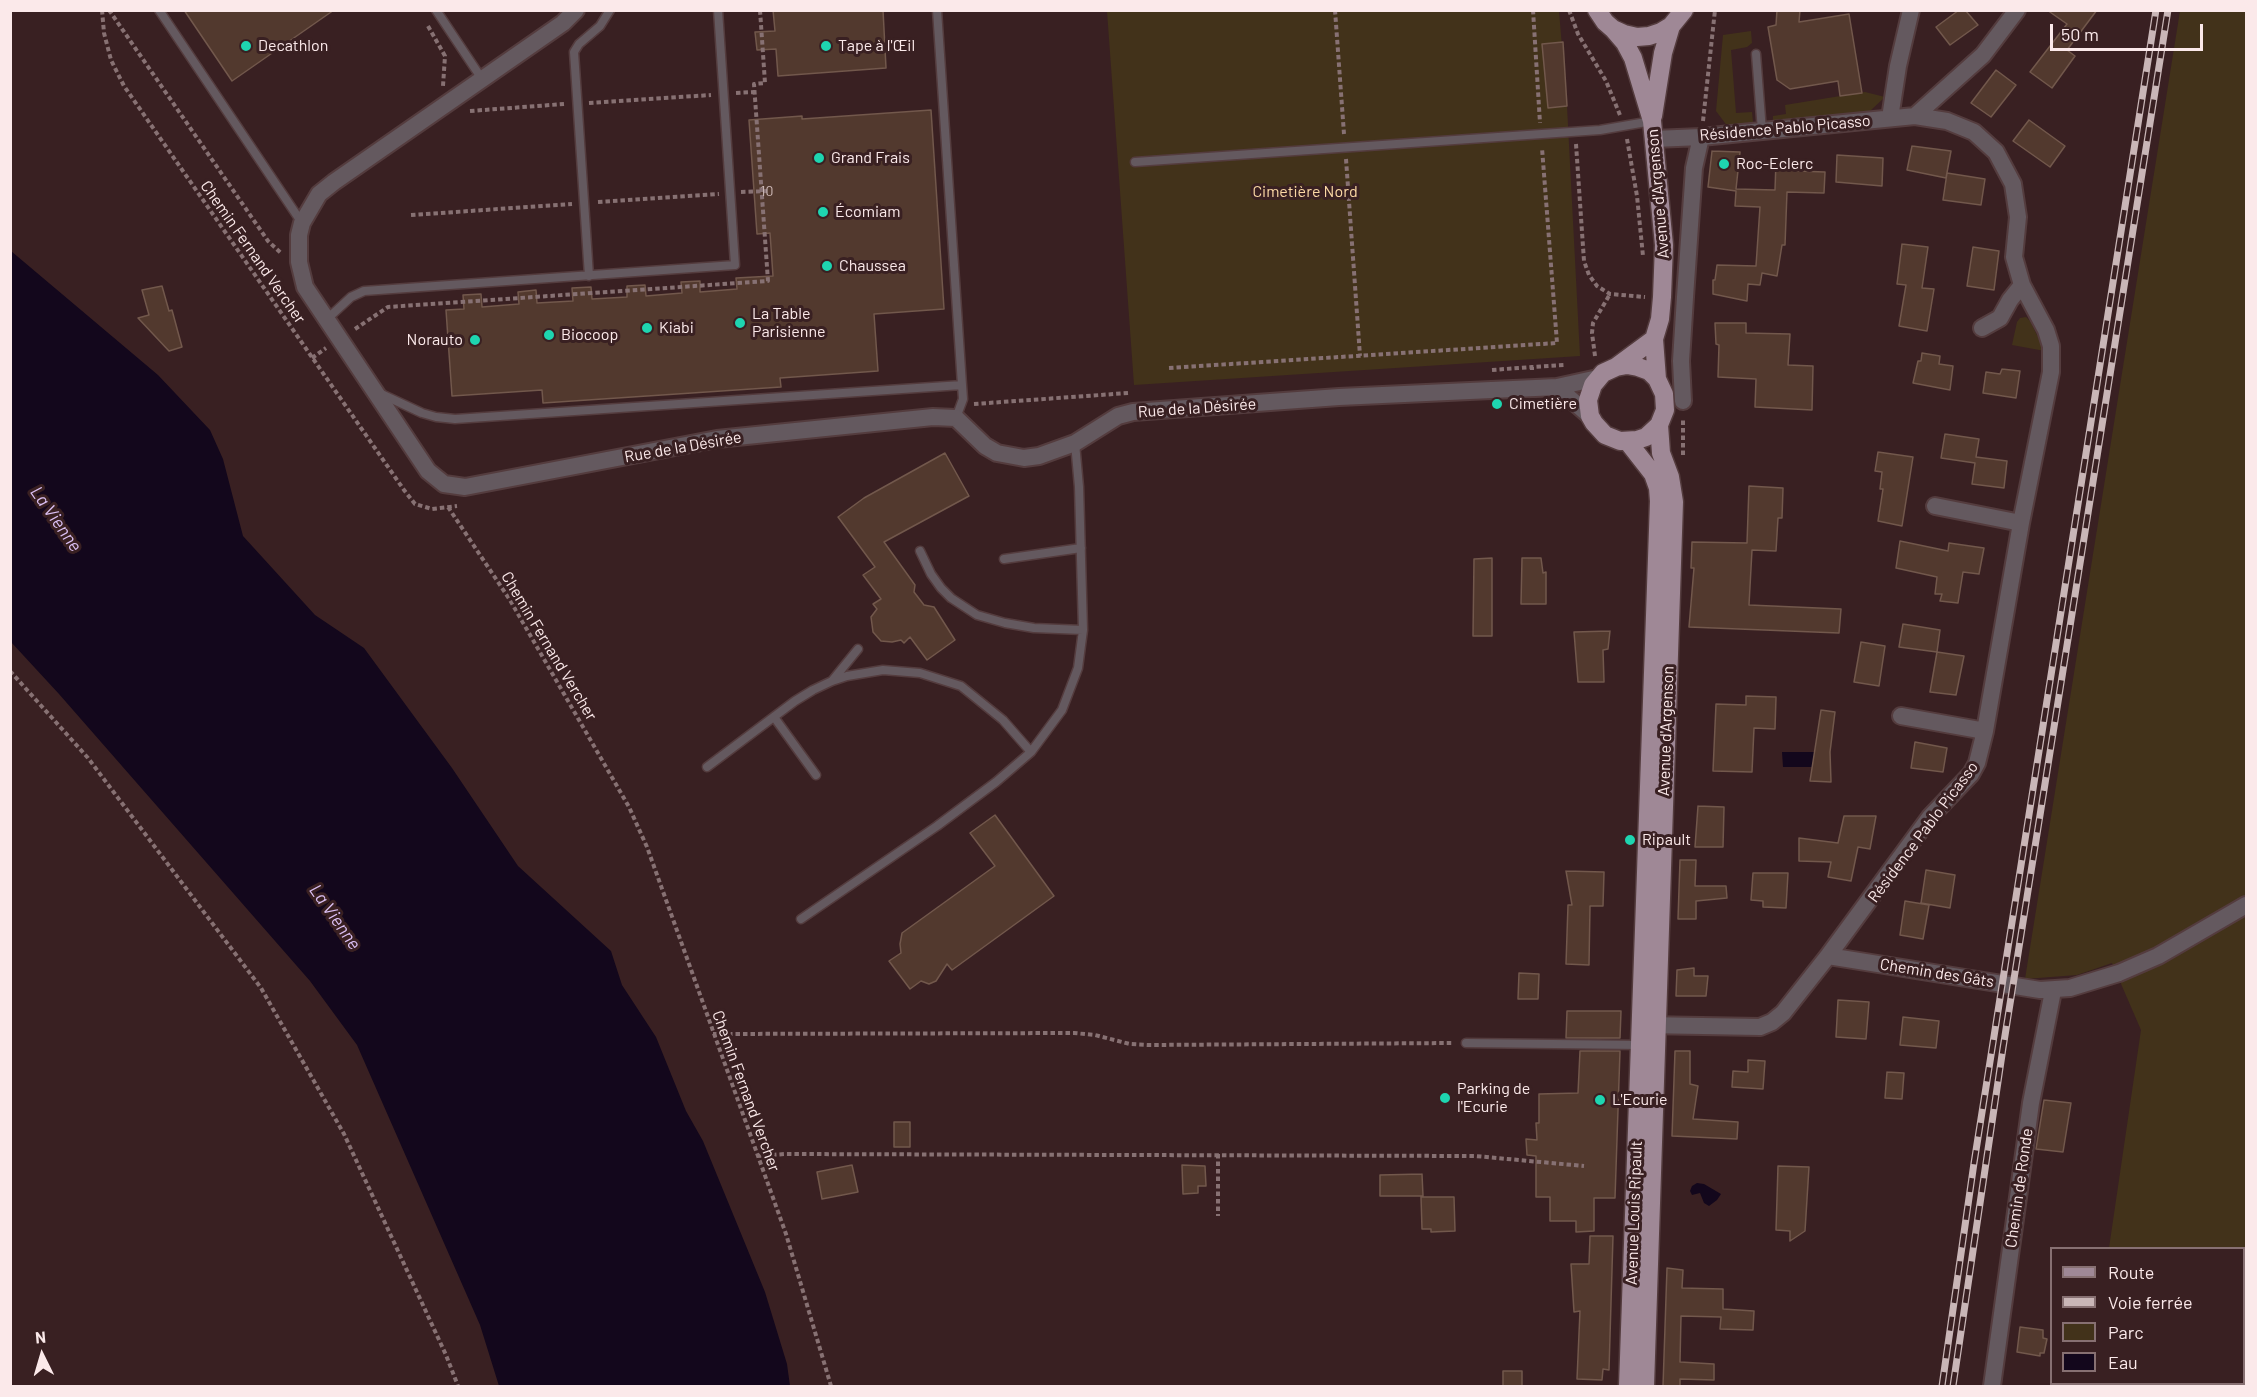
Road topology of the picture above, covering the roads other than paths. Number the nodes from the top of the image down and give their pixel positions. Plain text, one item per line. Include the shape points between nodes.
1 (159, 10) edge
2 (436, 10) edge
3 (576, 10) edge
4 (610, 10) edge
5 (718, 10) edge
6 (937, 10) edge
7 (1598, 10) edge
8 (1684, 10) edge
9 (1911, 10) edge
10 (2017, 10) edge
11 (1671, 26) junction
12 (1613, 29) junction
13 (1756, 54) dead end
14 (482, 79) junction
15 (1915, 116) junction
16 (1890, 118) junction
17 (1653, 130) junction
18 (1762, 131) junction
19 (1701, 137) junction
20 (1135, 162) dead end
21 (302, 224) junction
22 (589, 276) junction
23 (2022, 285) junction
24 (327, 320) junction
25 (1982, 328) dead end
26 (1654, 339) junction
27 (1616, 367) junction
28 (1598, 378) junction
29 (1657, 379) junction
30 (962, 385) junction
31 (1557, 387) junction
32 (374, 391) junction
33 (1683, 401) dead end
34 (1590, 416) junction
35 (956, 418) junction
36 (1659, 425) junction
37 (1628, 442) junction
38 (1075, 443) junction
39 (1935, 506) dead end
40 (2021, 523) junction
41 (1081, 548) junction
42 (920, 551) dead end
43 (1004, 559) dead end
44 (1083, 630) junction
45 (858, 649) dead end
46 (832, 681) junction
47 (1901, 716) dead end
48 (774, 717) junction
49 (1986, 731) junction
50 (1031, 752) junction
51 (707, 767) dead end
52 (816, 775) dead end
53 (2247, 905) edge
54 (801, 919) dead end
55 (1828, 956) junction
56 (2053, 991) junction
57 (1648, 1037) junction
58 (1466, 1043) road end
59 (1628, 1386) edge
60 (1645, 1386) edge
61 (1992, 1386) edge

1 - 21 lane
2 - 14 lane
3 - 14 street, Rue de la Désirée
4 - 22 lane via 574,52
5 - 22 lane via 735,265
6 - 30 lane
7 - 12 main road, Avenue d'Argenson
8 - 11 main road
9 - 16 street
10 - 15 street via 1983,55
11 - 12 main road via 1649,36
11 - 17 main road, Avenue d'Argenson
12 - 17 main road, Avenue d'Argenson via 1634,58
13 - 18 lane
14 - 21 street, Rue de la Désirée via 334,182 320,194
15 - 16 street, Résidence Pablo Picasso
15 - 23 street, Résidence Pablo Picasso via 1947,121 1974,132 1996,152 2013,184 2018,217 2014,257
16 - 18 street, Résidence Pablo Picasso
17 - 19 street, Résidence Pablo Picasso
17 - 20 lane via 1624,127
17 - 26 main road, Avenue d'Argenson via 1663,225 1662,297
18 - 19 street, Résidence Pablo Picasso
19 - 33 street via 1694,168 1684,297
21 - 24 street, Rue de la Désirée via 298,261 305,287
22 - 24 lane via 364,291 351,297
23 - 25 street via 2000,318
23 - 40 street, Résidence Pablo Picasso via 2046,330 2052,357
24 - 32 street, Rue de la Désirée
26 - 27 main road
26 - 29 main road, Avenue d'Argenson
27 - 28 main road
27 - 29 main road via 1638,367
28 - 31 street, Rue de la Désirée
28 - 34 main road via 1588,400
29 - 36 main road via 1665,402
30 - 32 lane via 455,419 422,413
30 - 35 lane via 963,399
31 - 34 street
31 - 38 street, Rue de la Désirée via 1133,412 1118,416
32 - 35 street, Rue de la Désirée via 428,471 444,484 465,487 717,439 933,417
34 - 37 main road via 1605,435
35 - 38 street, Rue de la Désirée via 985,446 1011,457 1039,456
36 - 37 main road via 1646,437
36 - 57 main road, Avenue d'Argenson via 1661,453 1674,502
37 - 57 main road, Avenue d'Argenson via 1653,474 1659,501
38 - 41 lane
39 - 40 street
40 - 49 street, Résidence Pablo Picasso
41 - 43 lane
41 - 44 lane
42 - 44 lane via 941,588 977,615 1034,628
44 - 50 lane via 1070,693 1051,728
45 - 46 lane
46 - 48 lane
46 - 50 lane via 902,670 961,686 1003,720
47 - 49 street
48 - 51 lane
48 - 52 lane
49 - 55 street, Résidence Pablo Picasso via 1971,774 1930,817
50 - 54 lane via 937,826
53 - 56 street, Chemin des Gâts via 2158,956 2087,985
55 - 56 street, Chemin des Gâts
55 - 57 street via 1772,1022 1760,1027
56 - 61 street, Chemin de Ronde via 2031,1103
57 - 58 lane
57 - 59 main road, Avenue Louis Ripault
57 - 60 main road, Avenue Louis Ripault

